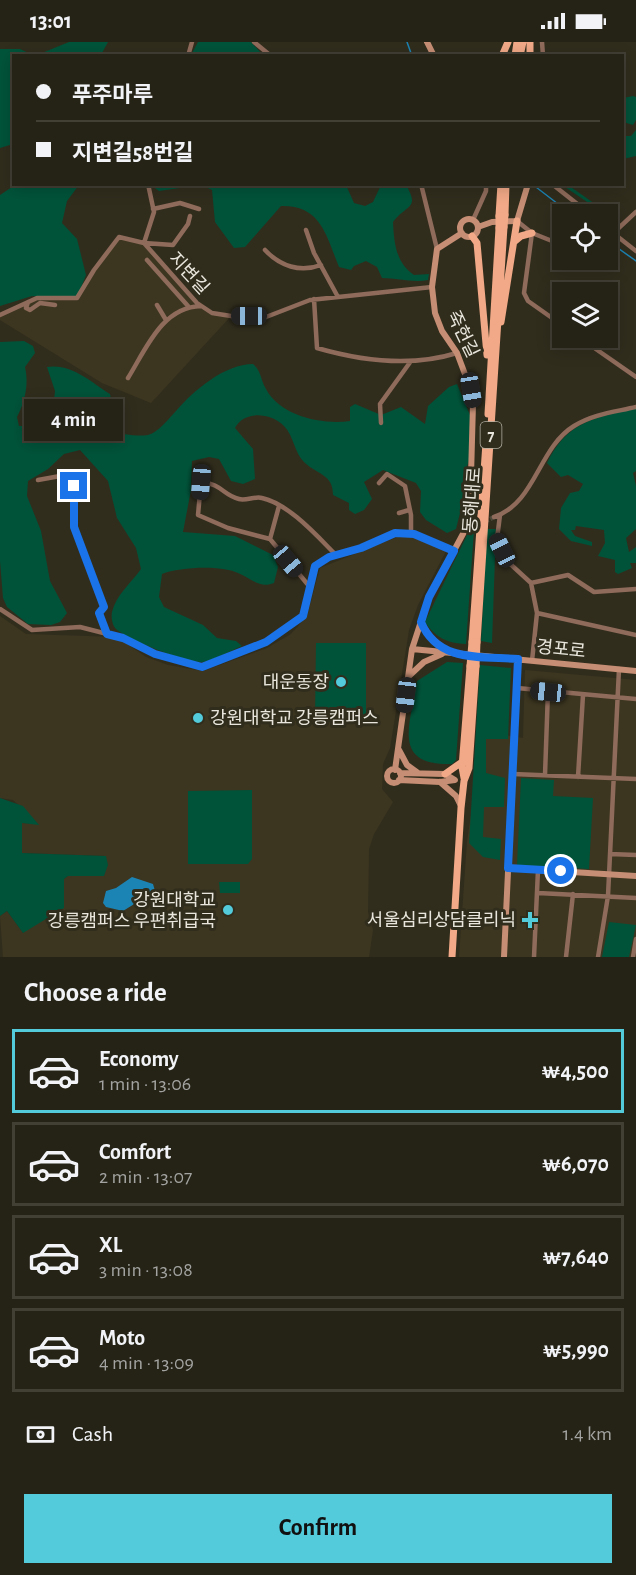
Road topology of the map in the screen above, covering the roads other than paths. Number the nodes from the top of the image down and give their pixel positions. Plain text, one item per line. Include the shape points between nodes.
1 (254, 42) edge
2 (269, 54) edge
3 (148, 186) edge
4 (422, 186) edge
5 (486, 186) edge
6 (501, 186) edge
7 (505, 186) edge
8 (528, 186) edge
9 (555, 186) edge
10 (502, 198) junction
11 (577, 204) edge
12 (153, 209) junction
13 (199, 209) dead end
14 (636, 212) edge
15 (190, 216) dead end
16 (473, 220) junction
17 (517, 221) junction
18 (478, 226) junction
19 (501, 228) junction
20 (618, 229) edge
21 (306, 230) dead end
22 (462, 233) junction
23 (532, 233) junction
24 (472, 236) junction
25 (515, 241) junction
26 (552, 241) edge
27 (618, 241) edge
28 (144, 243) junction
29 (437, 249) junction
30 (265, 250) dead end
31 (636, 251) edge
32 (147, 260) dead end
33 (321, 265) junction
34 (432, 287) junction
35 (338, 297) junction
36 (314, 299) junction
37 (28, 302) junction
38 (55, 305) dead end
39 (157, 305) dead end
40 (188, 306) junction
41 (201, 306) junction
42 (0, 315) edge
43 (552, 318) edge
44 (166, 320) junction
45 (496, 348) junction
46 (594, 348) edge
47 (457, 353) junction
48 (411, 360) junction
49 (489, 374) junction
50 (636, 377) edge
51 (128, 378) dead end
52 (636, 407) edge
53 (381, 423) dead end
54 (38, 480) dead end
55 (379, 483) dead end
56 (279, 506) junction
57 (409, 510) junction
58 (399, 513) dead end
59 (473, 528) tunnel mouth
60 (464, 532) junction
61 (411, 534) junction
62 (270, 539) junction
63 (454, 551) junction
64 (336, 555) junction
65 (531, 583) junction
66 (309, 586) junction
67 (636, 589) edge
68 (0, 609) edge
69 (537, 613) junction
70 (421, 622) junction
71 (107, 634) junction
72 (636, 635) edge
73 (475, 642) junction
74 (412, 649) junction
75 (448, 652) junction
76 (518, 659) junction
77 (532, 661) junction
78 (473, 666) junction
79 (619, 669) junction
80 (636, 671) edge
81 (408, 677) junction
82 (517, 688) junction
83 (548, 692) junction
84 (583, 694) junction
85 (618, 698) junction
86 (636, 699) edge
87 (399, 750) junction
88 (462, 762) junction
89 (418, 773) junction
90 (398, 774) junction
91 (445, 774) junction
92 (513, 774) junction
93 (544, 775) junction
94 (578, 777) junction
95 (614, 778) junction
96 (636, 779) edge
97 (455, 780) junction
98 (464, 781) junction
99 (440, 782) junction
100 (461, 808) junction
101 (610, 854) junction
102 (636, 855) edge
103 (508, 868) junction
104 (538, 870) junction
105 (608, 874) junction
106 (636, 876) edge
107 (538, 892) junction
108 (573, 894) junction
109 (608, 896) junction
110 (636, 898) edge
111 (636, 939) edge
112 (452, 957) edge
113 (504, 957) edge
114 (534, 957) edge
115 (566, 957) edge
116 (598, 957) edge
117 (633, 957) edge

1 - 2 street
3 - 12 street
4 - 29 street
5 - 16 street
6 - 10 main road, 동해대로 / 7
7 - 10 main road, 동해대로 / 7
8 - 17 street
9 - 11 street
10 - 19 main road, 동해대로 / 7, bridge
12 - 13 street via 180,203
12 - 28 street
14 - 20 street
15 - 28 street via 173,245
16 - 18 street
16 - 22 street via 462,222
17 - 18 street
17 - 23 street
17 - 25 main road
18 - 24 street
19 - 45 main road, 동해대로 / 7
19 - 49 main road, 동해대로 / 7
21 - 33 street
22 - 24 street
22 - 29 street
23 - 25 main road
23 - 26 street
23 - 43 street via 524,293 528,301
24 - 49 main road via 477,243
25 - 45 main road
27 - 31 street
28 - 37 street via 119,237 77,298 37,298
28 - 41 street, 지변길
29 - 34 street, 죽헌길
30 - 33 street via 277,262 303,270
32 - 40 street
33 - 35 street
34 - 35 street, 지변길
34 - 47 street, 죽헌길 via 435,313
35 - 36 street, 지변길
36 - 41 street, 지변길 via 266,317 212,313
36 - 48 street via 317,348 354,357
37 - 38 street via 26,308 30,310 40,303
37 - 42 street
39 - 44 street
40 - 41 street
40 - 44 street
44 - 51 street
45 - 73 main road, 동해대로 / 7
46 - 50 street
47 - 48 street via 433,360
47 - 60 street, 죽헌길 via 473,404 471,476
48 - 53 street via 380,404
49 - 73 main road, 동해대로 / 7
52 - 65 street via 590,418 572,427 546,454 523,498 497,516 497,539 508,562
54 - 71 street via 60,476 74,486 74,527 104,607 99,613
55 - 57 street via 387,474 405,486
56 - 62 street
56 - 62 street via 262,498 238,499 216,483 201,482 198,515
56 - 64 street via 304,522
57 - 58 street
57 - 61 street
59 - 60 street
60 - 63 street
61 - 63 street
61 - 64 street via 395,533
62 - 66 street
63 - 70 street via 429,597
64 - 66 street via 315,566
65 - 67 street via 568,575 594,592
65 - 69 street
66 - 71 street via 303,616 266,642 202,667 155,654
68 - 71 street via 32,630 80,627
69 - 72 street
69 - 77 street
70 - 74 street
70 - 75 street via 429,636
73 - 78 main road, 동해대로 / 7, bridge
74 - 75 street, 경포로
74 - 81 street
75 - 76 street, 경포로
75 - 81 street via 424,662
76 - 77 street, 경포로
76 - 82 street
77 - 79 street, 경포로
78 - 88 main road, 동해대로 / 7
78 - 98 main road, 동해대로 / 7 via 469,768
79 - 80 street, 경포로
79 - 85 street
81 - 87 street
82 - 83 street
82 - 92 street
83 - 84 street
83 - 93 street
84 - 85 street
84 - 94 street
85 - 86 street
85 - 95 street
87 - 89 street via 407,765
87 - 90 street
88 - 91 main road
88 - 98 main road, 동해대로 / 7
89 - 90 street
89 - 91 street
90 - 99 street
91 - 97 street
92 - 93 street
92 - 103 street
93 - 94 street
94 - 95 street
95 - 96 street
95 - 101 street
97 - 98 street
97 - 99 street
98 - 100 main road, 동해대로 / 7
99 - 100 street via 456,796
100 - 112 main road, 동해대로 / 7
101 - 102 street
101 - 105 street
103 - 104 street
103 - 113 street
104 - 105 street
104 - 107 street
105 - 106 street
105 - 109 street
107 - 108 street
107 - 114 street
108 - 109 street
108 - 115 street
109 - 110 street
109 - 116 street
111 - 117 street

